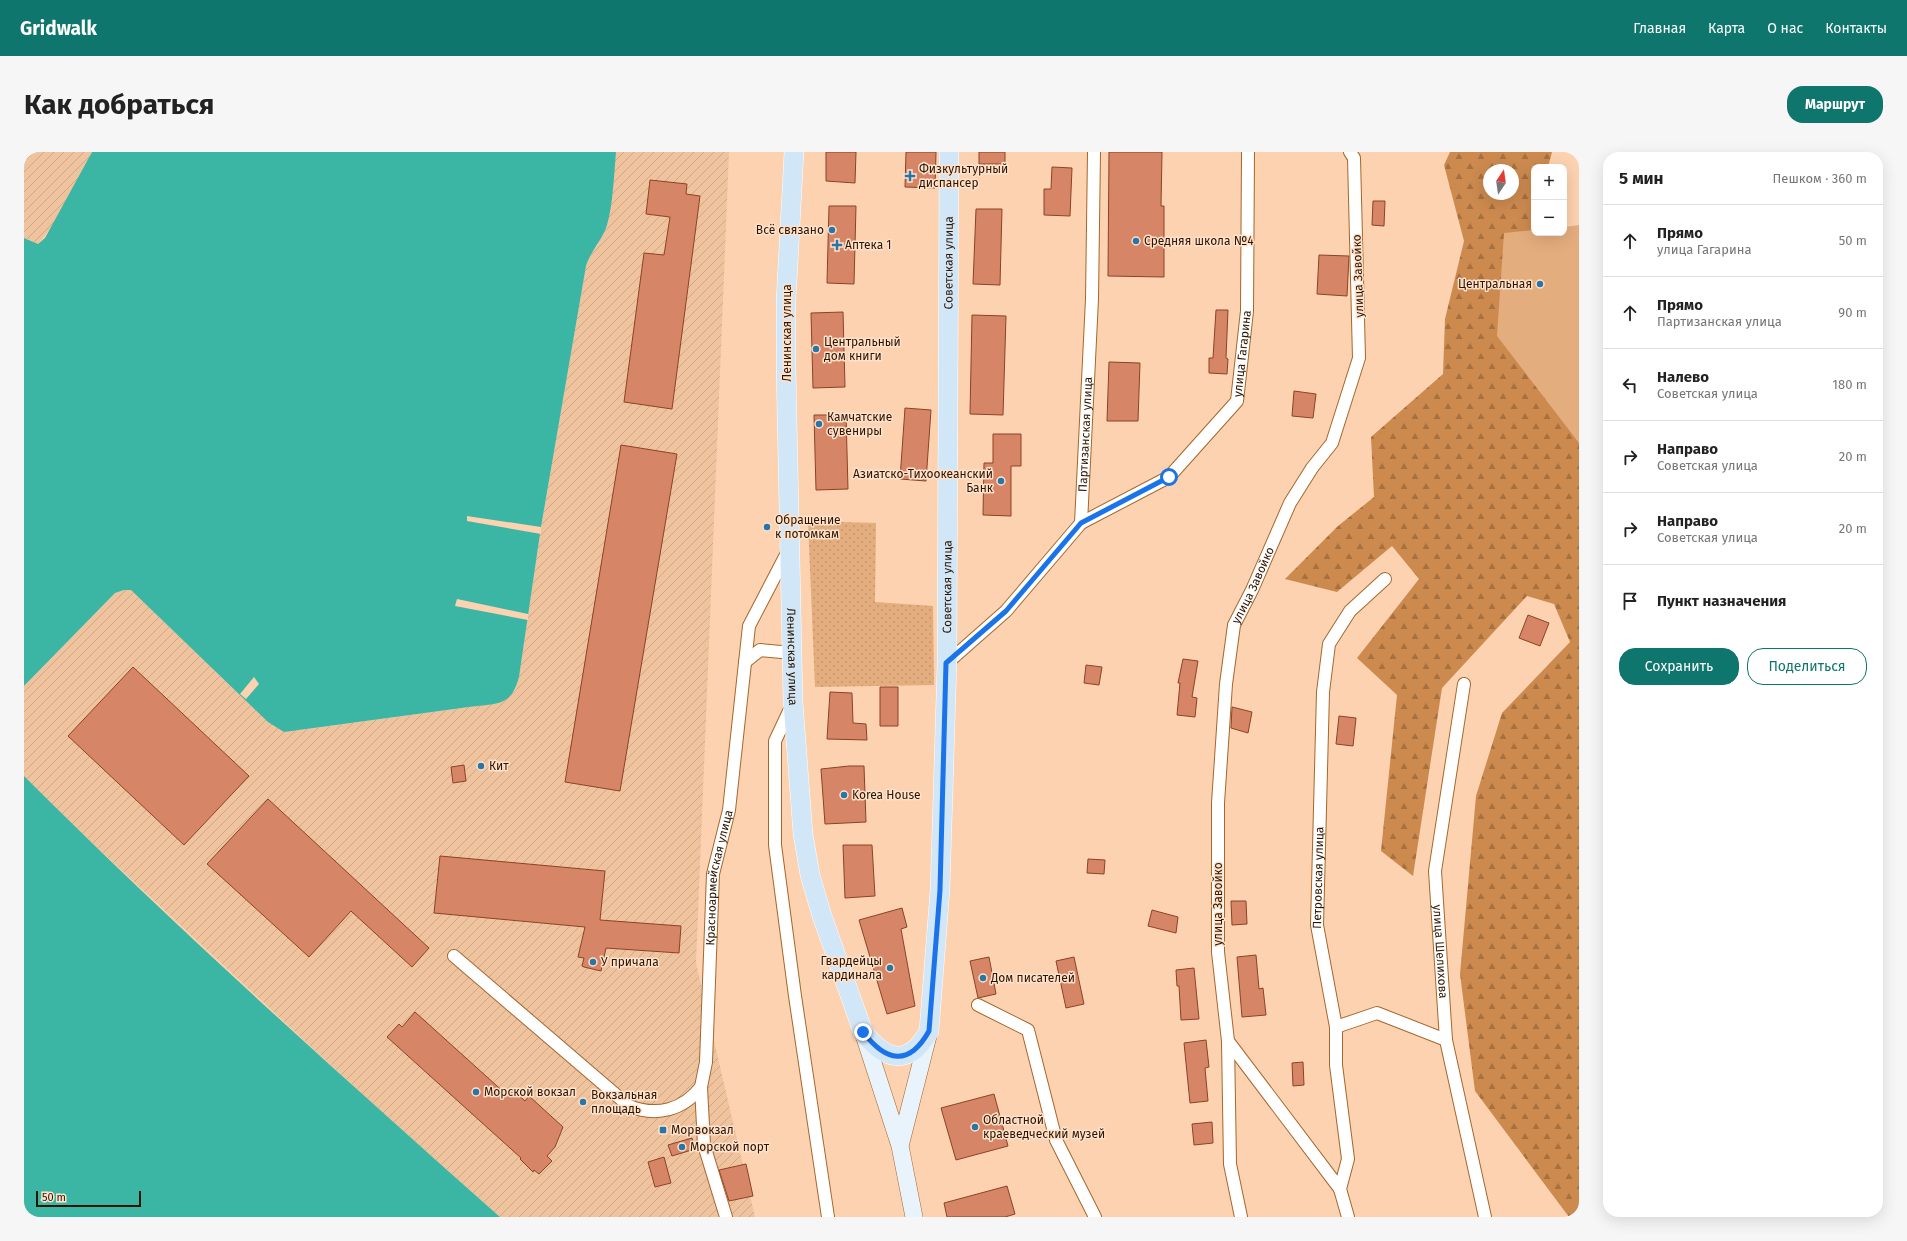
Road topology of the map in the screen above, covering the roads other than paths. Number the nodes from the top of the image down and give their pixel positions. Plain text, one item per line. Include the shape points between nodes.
1 (794, 152) edge
2 (949, 152) edge
3 (1094, 152) edge
4 (1248, 152) edge
5 (1350, 152) edge
6 (1081, 523) junction
7 (790, 546) junction
8 (1386, 579) dead end
9 (792, 653) junction
10 (745, 662) junction
11 (946, 663) junction
12 (1464, 684) dead end
13 (793, 702) junction
14 (454, 956) dead end
15 (978, 1005) dead end
16 (1336, 1027) junction
17 (929, 1031) junction
18 (863, 1032) junction
19 (1446, 1040) junction
20 (1228, 1041) junction
21 (701, 1087) junction
22 (900, 1146) junction
23 (1340, 1189) junction
24 (726, 1217) edge
25 (828, 1217) edge
26 (914, 1217) edge
27 (1095, 1217) edge
28 (1241, 1217) edge
29 (1348, 1217) edge
30 (1485, 1217) edge

1 - 7 main road, Ленинская улица via 786,301
2 - 11 main road, Советская улица
3 - 6 street, Партизанская улица via 1092,299
4 - 6 street, улица Гагарина via 1247,311 1236,401 1169,477
5 - 20 street, улица Завойко via 1354,158 1360,358 1332,444 1312,468 1290,503 1234,625 1226,684 1218,803 1218,952
6 - 11 street via 1006,611
7 - 9 main road, Ленинская улица
7 - 10 street, Красноармейская улица via 749,626
8 - 16 street, Петровская улица via 1350,611 1329,644 1323,692 1317,925
9 - 10 street via 760,650
9 - 13 main road, Ленинская улица
10 - 21 street, Красноармейская улица via 729,810 713,874 706,1062
11 - 17 main road, Советская улица via 940,890
12 - 19 street, улица Шелихова via 1435,872
13 - 18 main road, Ленинская улица via 803,834 810,875
13 - 25 street via 775,741 775,845
14 - 21 street via 629,1106 648,1111 669,1109 690,1100
15 - 27 street via 1028,1030 1056,1140
16 - 19 street via 1377,1013
16 - 23 street, Петровская улица via 1336,1065 1348,1159
17 - 18 main road, Советская улица via 922,1044 915,1050 906,1055 895,1056 886,1054 874,1046
17 - 22 main road, Ленинская улица
18 - 22 main road, Ленинская улица
19 - 30 street, улица Шелихова
20 - 23 street
20 - 28 street, улица Завойко via 1230,1164
21 - 24 street, Красноармейская улица via 704,1145
22 - 26 main road, Ленинская улица
23 - 29 street

